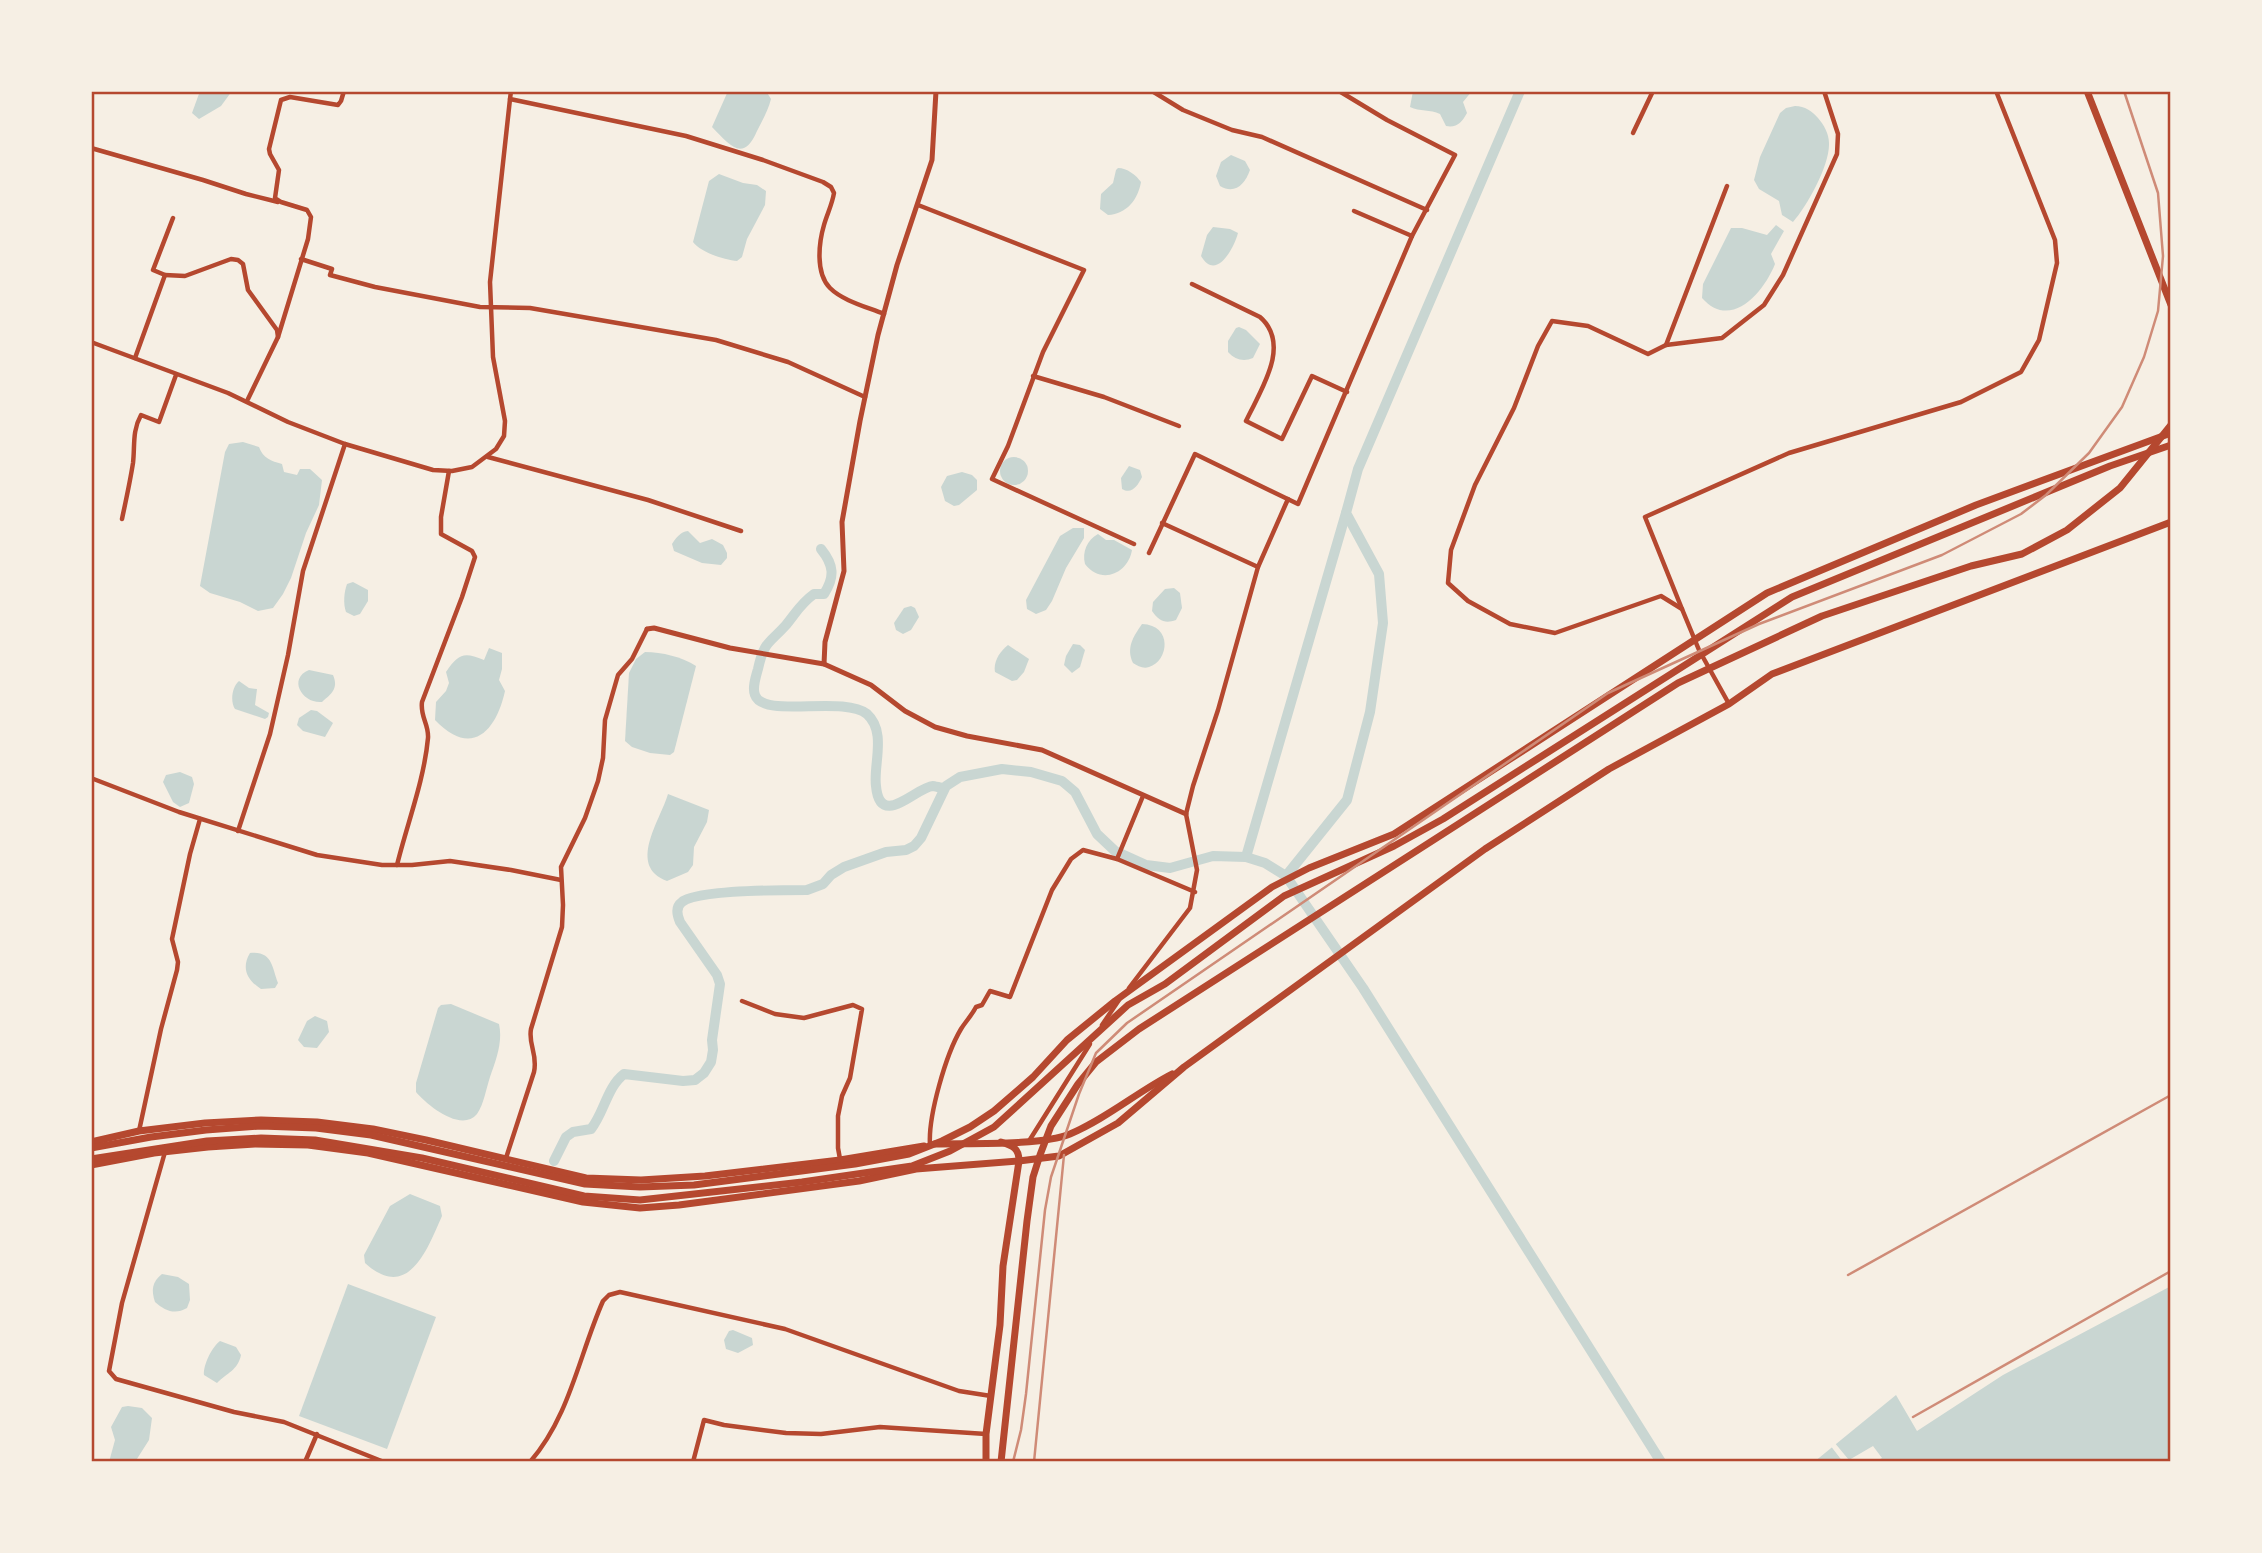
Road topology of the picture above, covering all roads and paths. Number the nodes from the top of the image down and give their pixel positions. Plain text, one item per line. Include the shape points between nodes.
1 (344, 91) edge
2 (512, 91) edge
3 (936, 91) edge
4 (1152, 91) edge
5 (1164, 91) edge
6 (1339, 91) edge
7 (1654, 91) edge
8 (1824, 91) edge
9 (1996, 91) edge
10 (2087, 91) edge
11 (1161, 98) junction
12 (510, 99) junction
13 (1633, 133) dead end
14 (91, 148) edge
15 (1727, 186) dead end
16 (281, 202) junction
17 (918, 205) junction
18 (1427, 210) junction
19 (1354, 211) dead end
20 (173, 218) dead end
21 (1412, 236) junction
22 (301, 259) junction
23 (165, 275) junction
24 (1192, 284) dead end
25 (2171, 304) edge
26 (490, 306) junction
27 (884, 314) junction
28 (278, 337) junction
29 (91, 344) edge
30 (1665, 345) junction
31 (135, 358) junction
32 (176, 374) junction
33 (1033, 376) junction
34 (1347, 392) junction
35 (865, 397) junction
36 (248, 398) dead end
37 (2171, 425) edge
38 (1179, 426) dead end
39 (2171, 433) edge
40 (345, 444) junction
41 (2171, 445) edge
42 (487, 457) junction
43 (449, 471) junction
44 (1288, 499) junction
45 (122, 519) dead end
46 (2171, 522) edge
47 (1161, 523) junction
48 (741, 531) dead end
49 (1134, 544) dead end
50 (1149, 553) dead end
51 (1258, 567) junction
52 (1682, 609) junction
53 (647, 629) joint
54 (824, 664) junction
55 (1729, 704) junction
56 (91, 778) edge
57 (1143, 796) junction
58 (1186, 814) junction
59 (200, 819) junction
60 (238, 831) junction
61 (1116, 859) junction
62 (397, 865) junction
63 (561, 880) junction
64 (1195, 892) junction
65 (742, 1001) dead end
66 (1184, 1067) junction
67 (139, 1131) junction
68 (1029, 1141) junction
69 (91, 1142) edge
70 (1001, 1142) junction
71 (930, 1144) junction
72 (91, 1148) edge
73 (164, 1152) junction
74 (91, 1159) edge
75 (505, 1159) junction
76 (840, 1160) junction
77 (1019, 1161) junction
78 (91, 1165) edge
79 (991, 1396) junction
80 (317, 1434) junction
81 (986, 1434) junction
82 (305, 1462) edge
83 (384, 1462) edge
84 (530, 1462) edge
85 (693, 1462) edge
86 (986, 1462) edge
87 (1001, 1462) edge

1 - 16 street via 338,105 290,97 281,100 269,149 279,170 275,198
2 - 12 street
3 - 17 street via 932,160
4 - 11 street
5 - 11 street
6 - 18 street via 1455,155
7 - 13 street
8 - 30 street via 1838,134 1837,154 1783,275 1764,305 1722,338
9 - 52 street via 2055,240 2057,264 2039,340 2021,372 1961,402 1789,453 1645,517
10 - 25 main road
11 - 18 street
12 - 26 street
12 - 27 street via 686,136 823,182 834,193 820,247 826,281 837,292
14 - 16 street
15 - 30 street
16 - 22 street via 311,213
17 - 27 street
17 - 33 street via 1084,270
18 - 21 street
19 - 21 street
20 - 23 street via 153,270
21 - 34 street
22 - 26 street via 332,270 330,275 375,287
22 - 28 street
23 - 28 street via 185,276 238,260 248,290
23 - 31 street
24 - 34 street via 1260,317 1271,331 1273,359 1246,421 1282,439 1312,376
26 - 35 street via 530,308 716,340 788,362
26 - 42 street via 496,381 505,421 504,436
27 - 35 street
28 - 36 street
29 - 31 street
30 - 52 street via 1648,354 1588,326 1552,321 1475,485 1451,550 1448,583 1468,601 1510,624 1555,633 1661,596
31 - 32 street
32 - 40 street
32 - 45 street via 159,422 141,415 137,422
33 - 38 street
33 - 49 street via 992,478
34 - 44 street via 1298,504
35 - 54 street via 842,522 844,571 824,642
37 - 87 main road via 2120,488 2067,530 2022,554 1971,566 1822,616 1678,682 1139,1029 1096,1062 1051,1126 1033,1177
39 - 72 main road via 1976,505 1767,593 1394,834 1272,887 1115,1001 994,1111 951,1137 909,1153 735,1180 640,1187 585,1184 371,1135 316,1128 205,1130
40 - 43 street
40 - 60 street via 303,571 270,734
41 - 74 main road via 1792,597 1443,819 1284,897 1165,984 1128,1005 994,1127 912,1166 640,1200 584,1196 422,1158 315,1140 207,1141
42 - 43 street via 472,467
42 - 48 street via 648,500
43 - 62 street via 441,534 475,557 422,702 428,730 425,762
44 - 47 street via 1195,454
44 - 51 street
46 - 55 main road via 1772,674
47 - 50 street
47 - 51 street
51 - 58 street
52 - 55 street
53 - 54 street
53 - 63 street via 618,675 598,781 564,857
54 - 57 street via 871,685 935,727 1042,750
55 - 66 main road via 1609,769 1485,849
56 - 59 street
57 - 58 street
57 - 61 street
58 - 64 street via 1197,870
59 - 60 street
59 - 67 street via 172,939 177,970
60 - 62 street via 317,855
61 - 64 street
61 - 71 street via 1083,850 1071,859 1052,890 1010,997 990,991 961,1029 934,1108
62 - 63 street via 450,861
63 - 75 street via 562,927 529,1037 537,1060
64 - 68 street via 1190,908 1114,1007
65 - 76 street via 775,1014 804,1018 853,1005 862,1009 838,1116
66 - 68 main road via 1069,1134
66 - 77 main road via 1118,1123 1080,1145 1059,1156
67 - 69 main road
67 - 75 main road via 261,1120 317,1122 373,1129
68 - 70 main road
70 - 71 main road
70 - 77 main road via 1014,1146
71 - 76 main road
73 - 77 main road via 255,1144 336,1148 564,1198 640,1208 859,1181 916,1169
73 - 78 main road
73 - 80 street via 108,1371 116,1379
75 - 76 main road via 586,1178 641,1180
77 - 79 main road
79 - 81 main road
79 - 84 street via 959,1391 785,1329 620,1292 603,1301 565,1403 549,1437
80 - 82 street
80 - 83 street
81 - 85 street via 880,1427 786,1433 704,1420
81 - 86 main road

